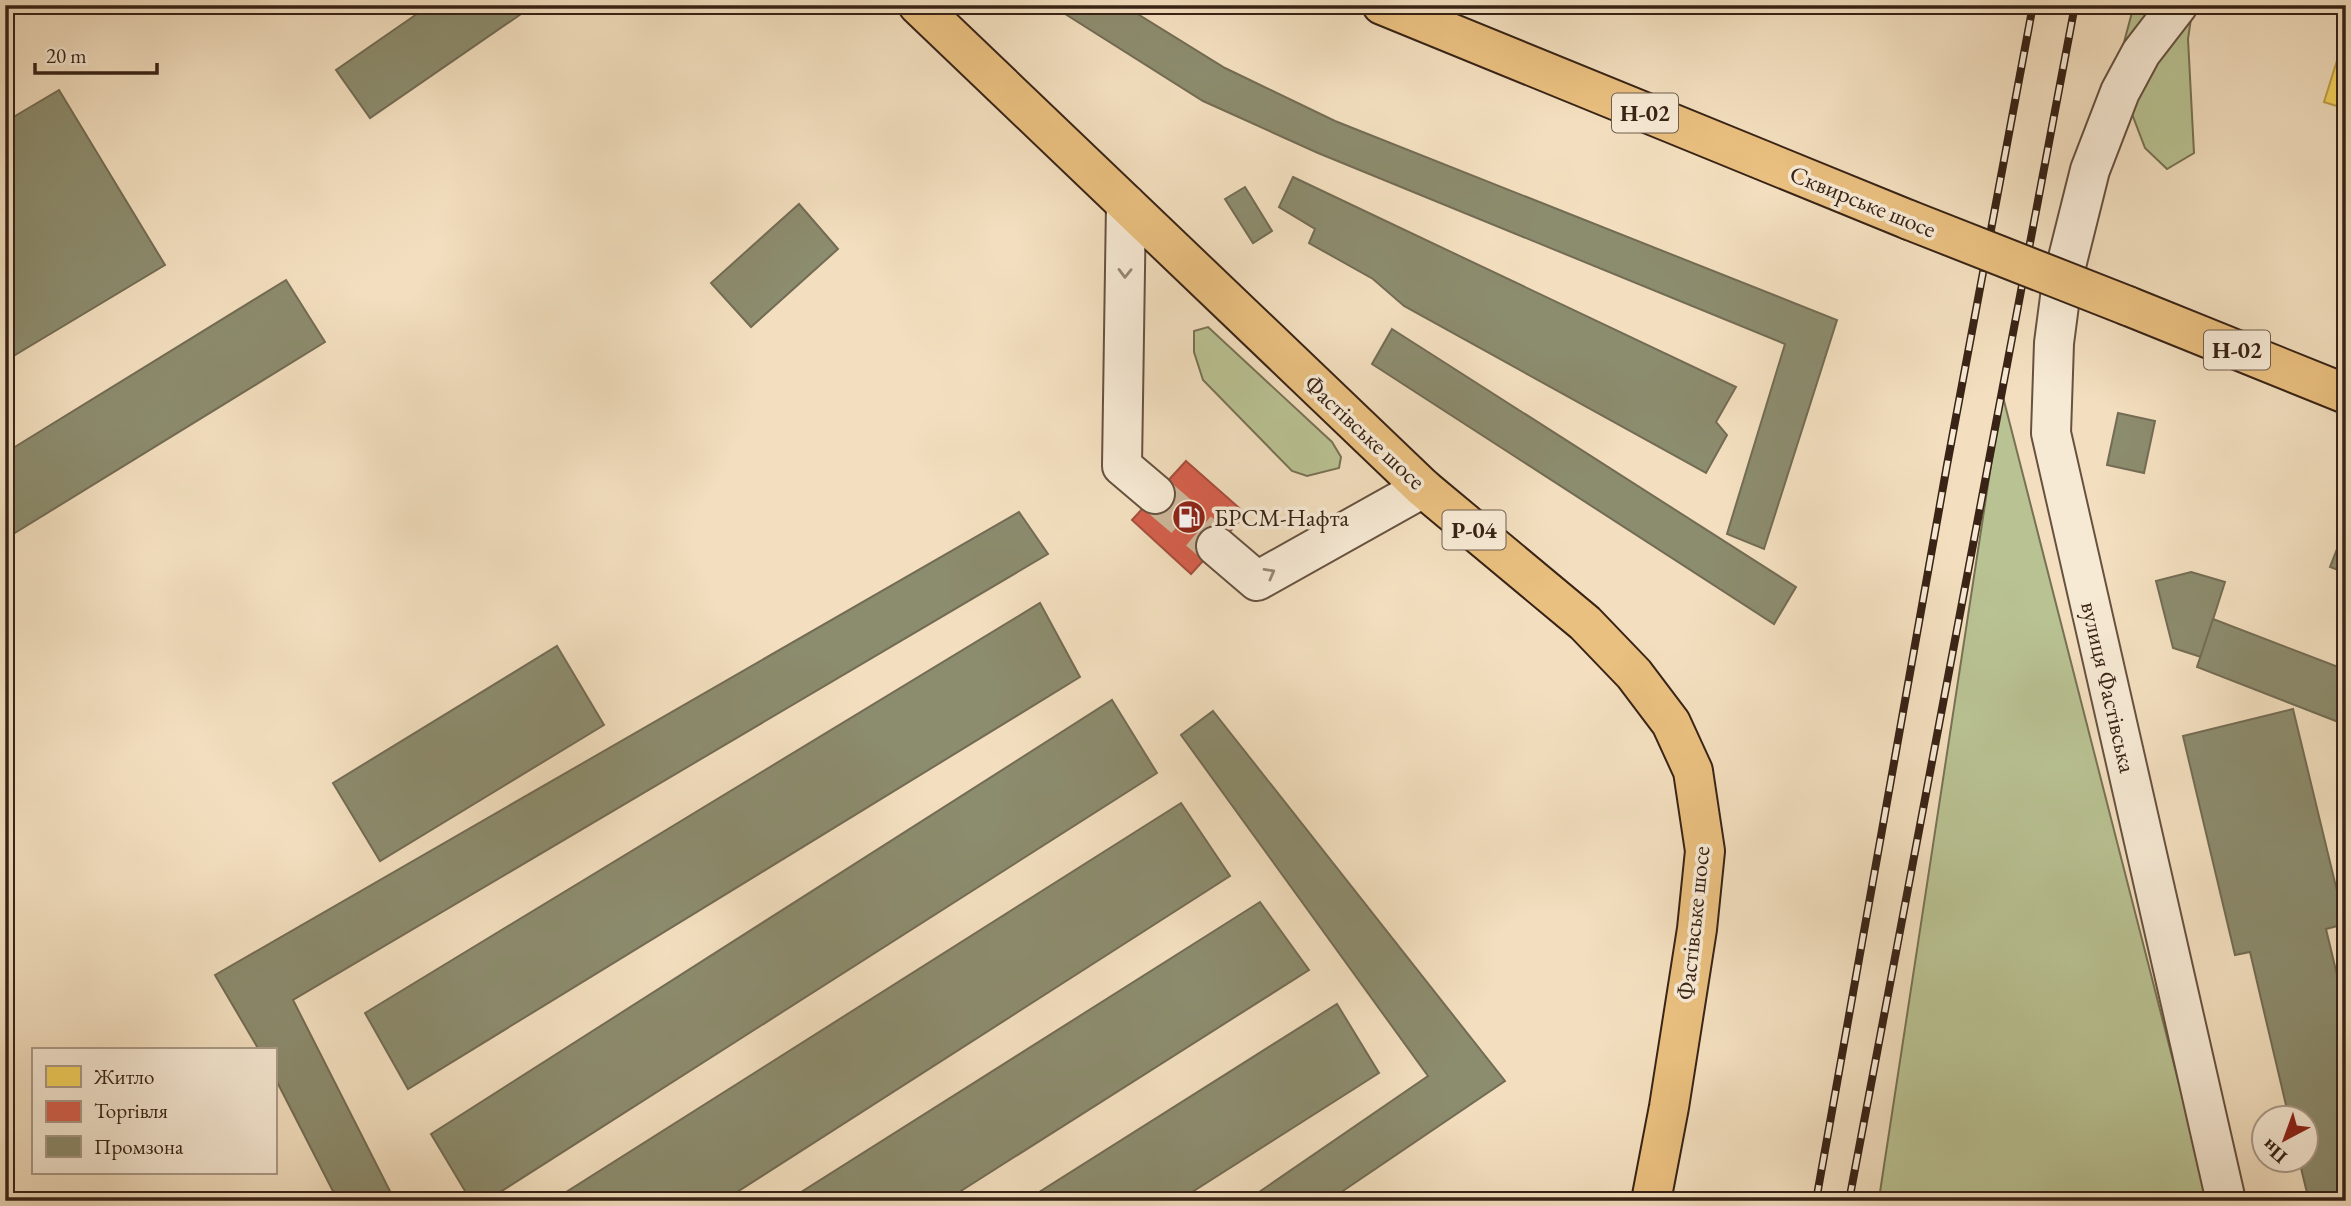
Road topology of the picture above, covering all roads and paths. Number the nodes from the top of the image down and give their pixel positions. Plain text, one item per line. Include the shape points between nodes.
1 (918, 5) edge
2 (1382, 5) edge
3 (2178, 5) edge
4 (1126, 204) junction
5 (2346, 394) edge
6 (1423, 488) junction
7 (1155, 494) tunnel mouth
8 (1216, 546) tunnel mouth
9 (1651, 1201) edge
10 (2227, 1201) edge

1 - 4 main road, Фастівське шосе / Р-04
2 - 5 main road, Сквирське шосе / Н-02, bridge
3 - 10 lane, вулиця Фастівська via 2141,53 2120,92 2090,170 2062,282 2054,343 2051,433
4 - 6 main road, Фастівське шосе / Р-04
4 -> 7 lane via 1122,466
8 -> 6 lane via 1257,581
6 - 9 main road, Фастівське шосе / Р-04 via 1585,623 1634,674 1671,723 1693,771 1704,864

